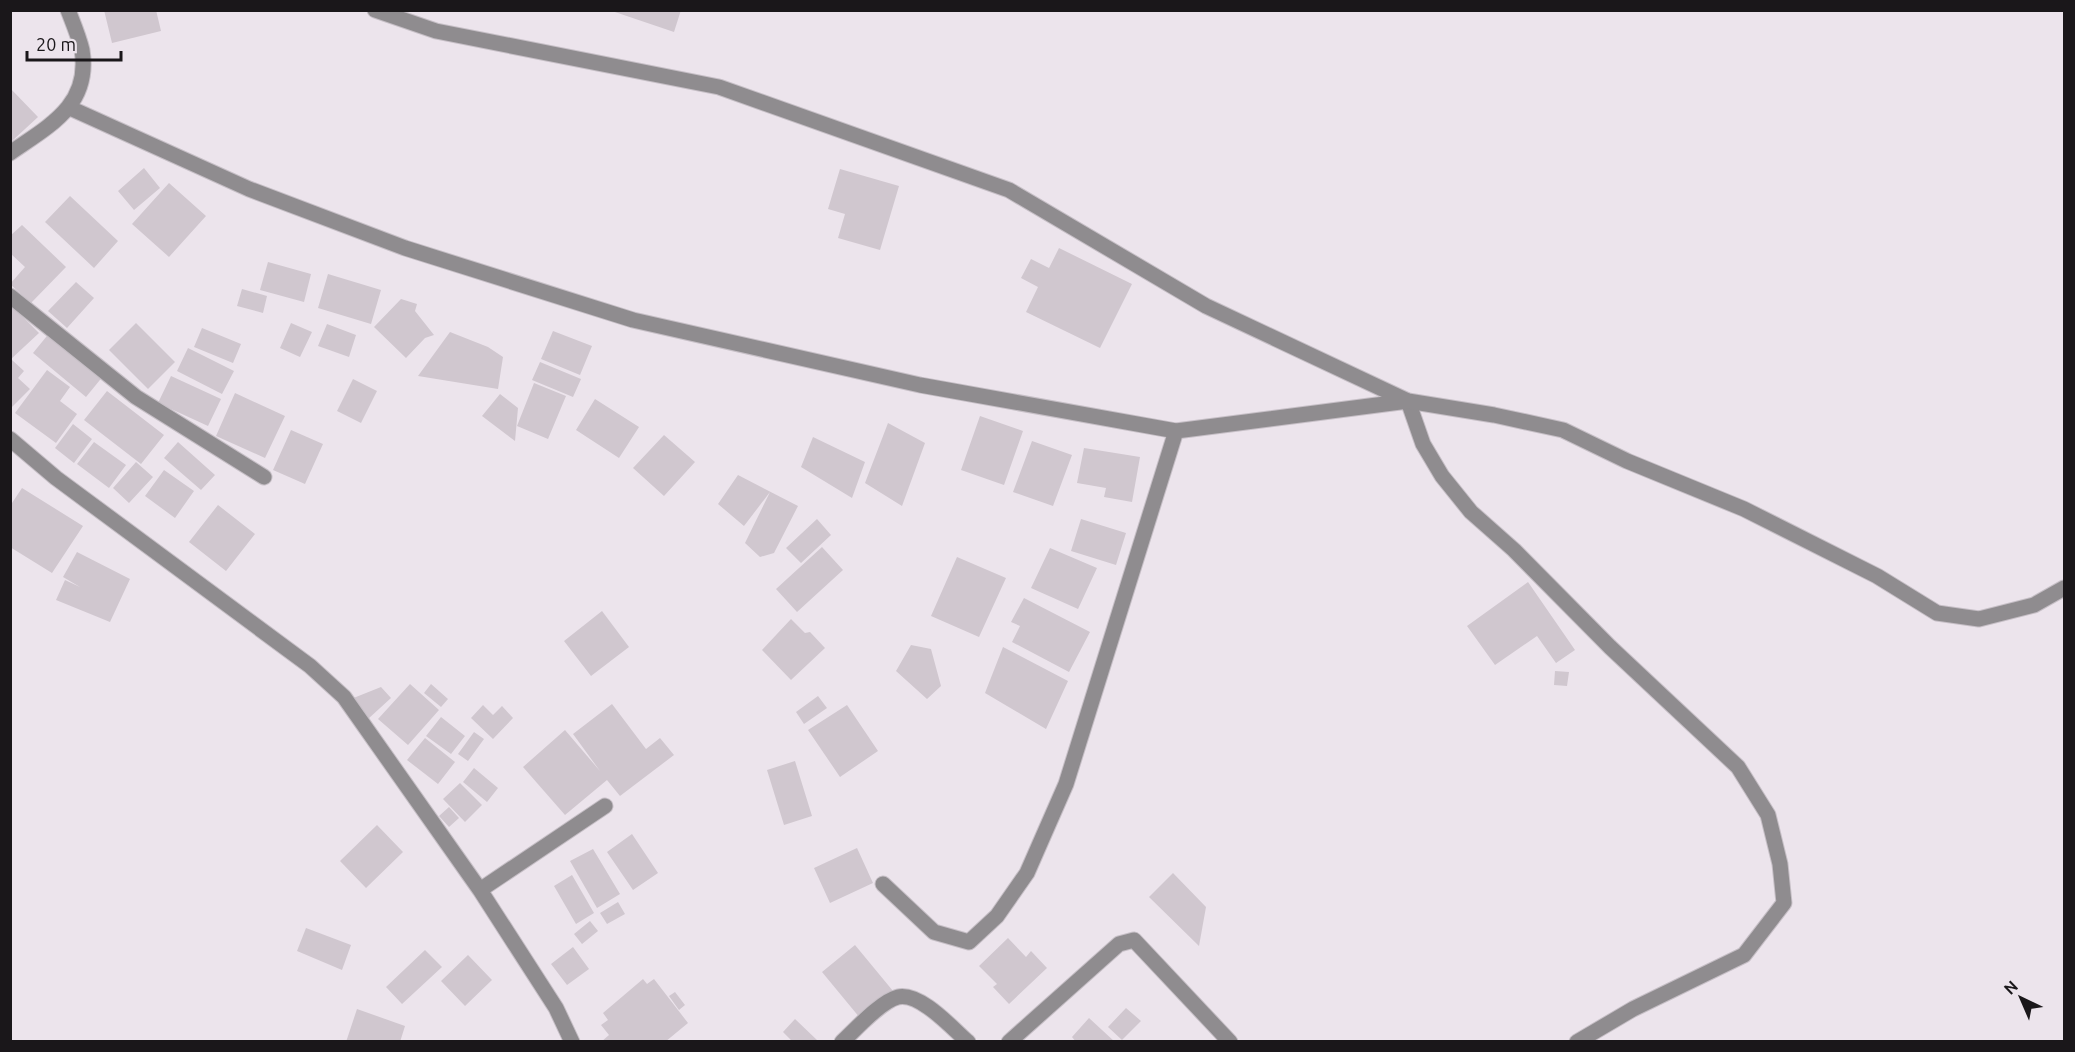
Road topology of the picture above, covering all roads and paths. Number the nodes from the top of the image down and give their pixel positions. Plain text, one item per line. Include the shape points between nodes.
1 (68, 10) edge
2 (375, 10) edge
3 (69, 108) junction
4 (10, 153) edge
5 (10, 296) edge
6 (1408, 401) junction
7 (1176, 431) junction
8 (10, 439) edge
9 (264, 477) dead end
10 (2064, 588) edge
11 (605, 806) dead end
12 (883, 884) dead end
13 (480, 890) junction
14 (572, 1041) edge
15 (842, 1041) edge
16 (968, 1041) edge
17 (1009, 1041) edge
18 (1230, 1041) edge
19 (1577, 1041) edge

1 - 3 street via 82,50 82,81
2 - 6 street via 436,31 719,87 1009,190 1206,306
3 - 4 street
3 - 7 street via 260,194 405,248 633,320 920,385
5 - 9 street via 136,397
6 - 7 street
6 - 10 street via 1563,430 1744,509 1877,576 1937,613 1979,619 2034,605
6 - 19 street via 1423,444 1471,512 1738,767 1768,815 1780,864 1784,903 1744,955
7 - 12 street via 1066,784 1027,873 997,916 969,942 934,932
8 - 13 street via 56,478 310,666 344,697
11 - 13 street
13 - 14 street via 556,1008
15 - 16 street via 898,997 918,999
17 - 18 street via 1119,944 1134,940

